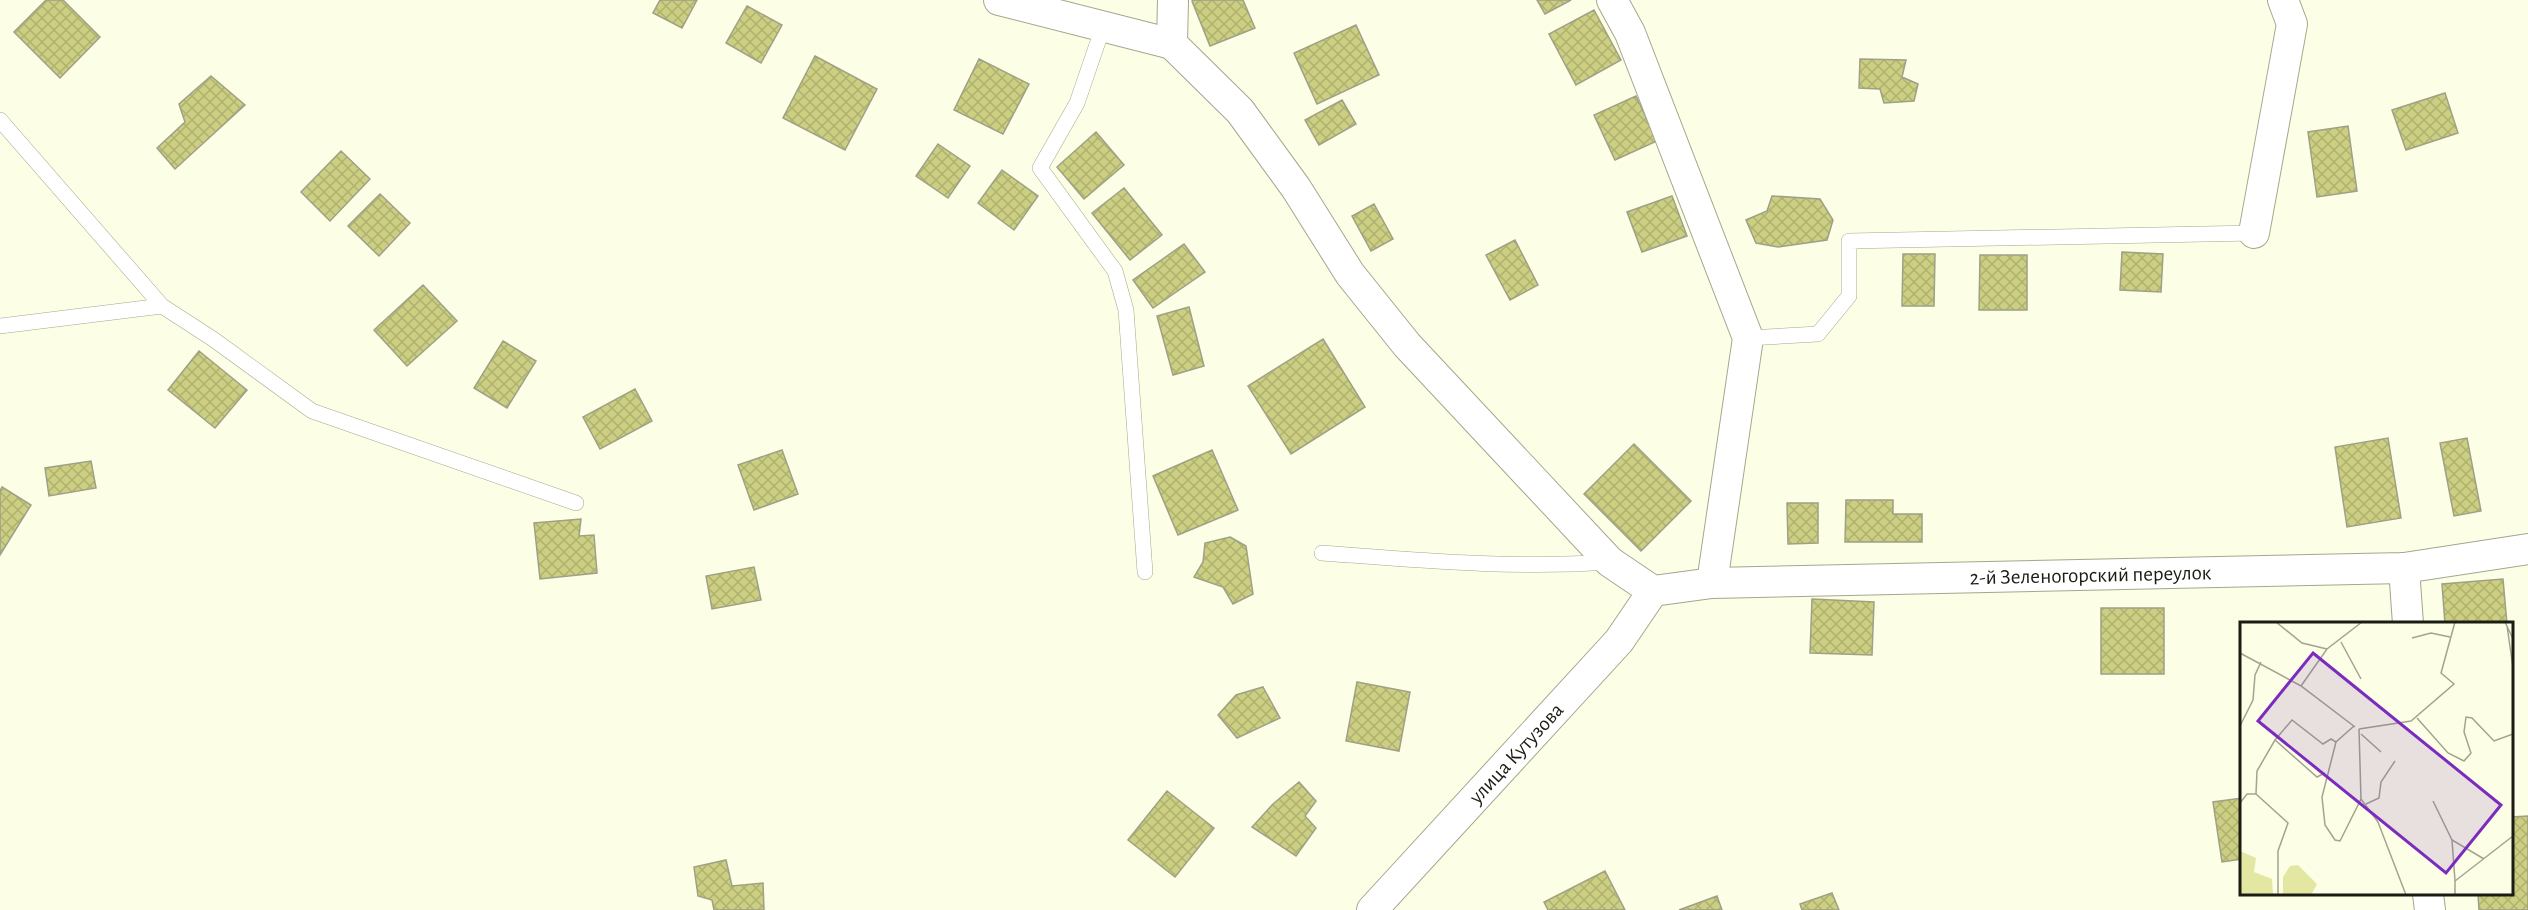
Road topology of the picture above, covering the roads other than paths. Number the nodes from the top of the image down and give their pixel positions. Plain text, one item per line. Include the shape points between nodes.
1 (999, 0) edge
2 (1173, 0) edge
3 (1612, 0) edge
4 (1636, 0) edge
5 (2283, 0) edge
6 (1103, 27) junction
7 (1630, 33) junction
8 (1172, 44) junction
9 (0, 120) edge
10 (2254, 233) joint
11 (162, 306) junction
12 (0, 326) edge
13 (1748, 338) junction
14 (576, 503) dead end
15 (2528, 549) edge
16 (1322, 553) dead end
17 (1610, 562) junction
18 (2404, 568) junction
19 (1145, 572) dead end
20 (1713, 583) junction
21 (1653, 591) junction
22 (2408, 622) edge
23 (2428, 895) edge
24 (1372, 910) edge
25 (2430, 910) edge

1 - 6 street
2 - 8 street
3 - 7 street
4 - 7 street
5 - 10 street via 2292,24
6 - 8 street
6 - 19 lane via 1077,103 1040,168 1115,271 1126,310
7 - 13 street
8 - 17 street via 1240,111 1296,188 1350,274 1407,345
9 - 11 lane
10 - 13 lane via 1849,241 1849,296 1818,334
11 - 12 lane
11 - 14 lane via 312,411
13 - 20 street
15 - 18 street, 2-й Зеленогорский переулок
16 - 17 lane via 1447,562
17 - 21 street
18 - 20 street, 2-й Зеленогорский переулок
18 - 22 street
20 - 21 street, 2-й Зеленогорский переулок
21 - 24 street, улица Кутузова via 1619,640
23 - 25 street

